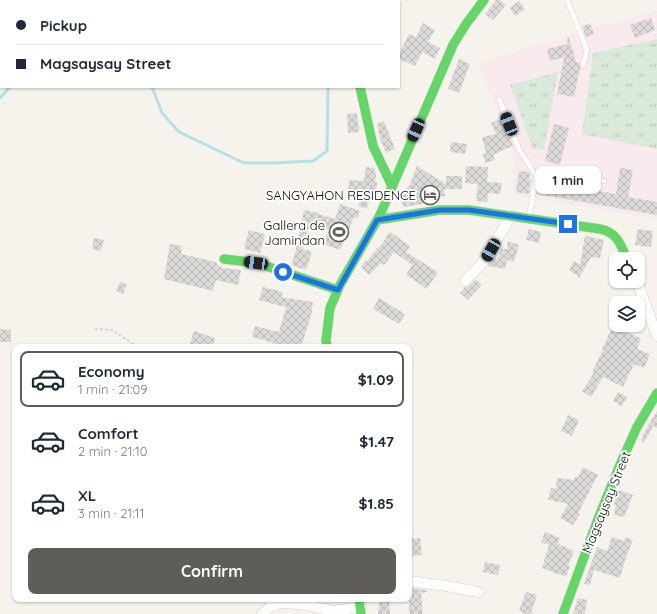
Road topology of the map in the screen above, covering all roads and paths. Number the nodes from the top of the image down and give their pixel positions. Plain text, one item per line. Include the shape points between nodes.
1 (484, 0) edge
2 (567, 0) edge
3 (583, 66) dead end
4 (360, 88) edge
5 (499, 99) dead end
6 (536, 176) junction
7 (604, 181) dead end
8 (392, 186) junction
9 (511, 216) junction
10 (528, 218) junction
11 (377, 220) junction
12 (625, 252) edge
13 (224, 258) dead end
14 (465, 281) dead end
15 (640, 288) edge
16 (338, 290) junction
17 (95, 329) dead end
18 (657, 336) edge
19 (133, 344) edge
20 (327, 344) edge
21 (657, 393) edge
22 (412, 581) edge
23 (478, 592) dead end
24 (290, 602) edge
25 (302, 602) edge
26 (360, 607) edge
27 (262, 614) edge
28 (563, 614) edge

1 - 8 street via 453,45
2 - 3 lane via 587,50
4 - 8 street via 373,146
5 - 6 lane via 519,149
6 - 7 lane
6 - 10 lane
8 - 11 street
9 - 10 street
9 - 11 street via 469,210 440,210
9 - 14 street via 484,262
10 - 12 street via 607,231 613,235
11 - 16 street
13 - 16 street via 256,263
15 - 18 street
16 - 20 street via 330,308
17 - 19 path via 112,330
21 - 28 street, Magsaysay Street via 637,427 619,466
22 - 23 street
24 - 27 street via 270,607
25 - 26 street via 334,611

